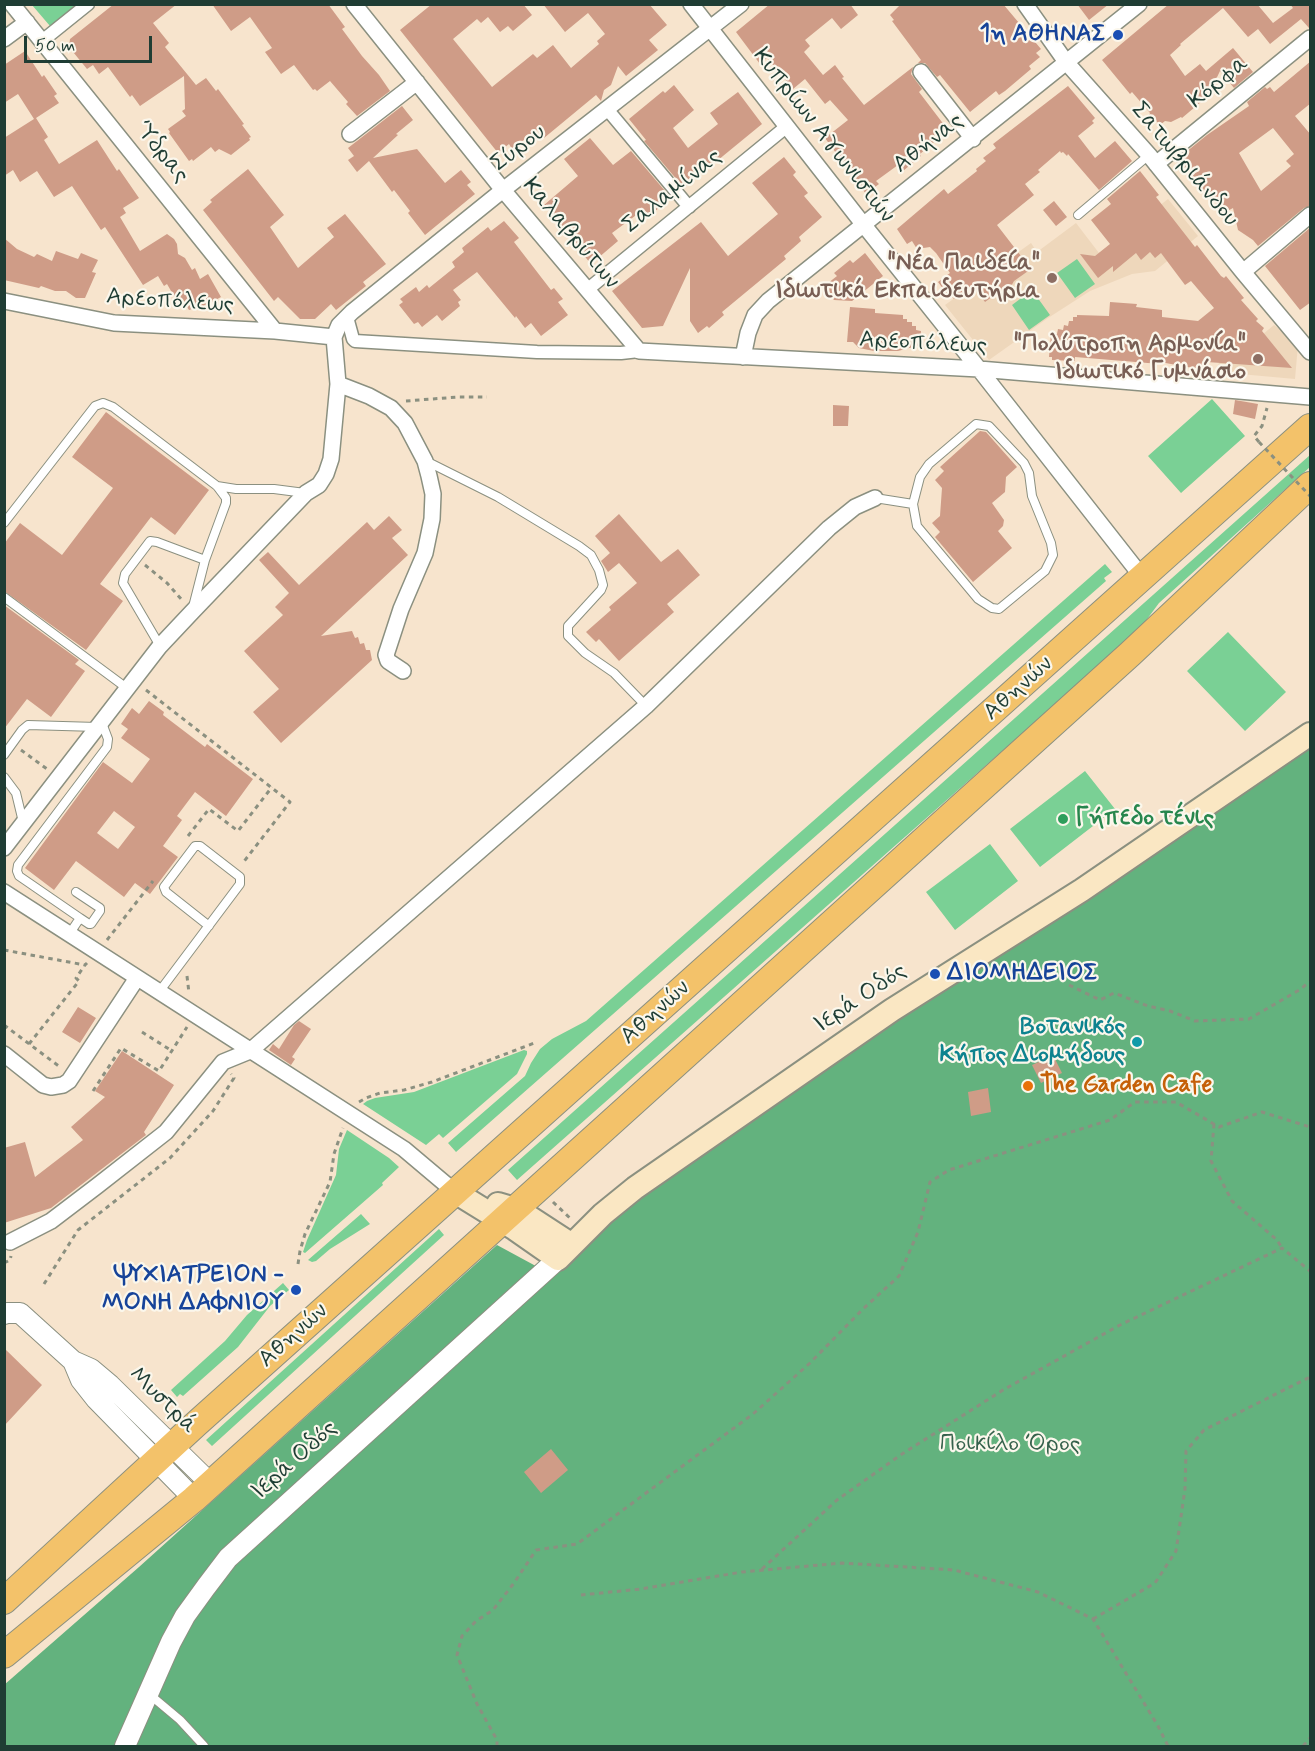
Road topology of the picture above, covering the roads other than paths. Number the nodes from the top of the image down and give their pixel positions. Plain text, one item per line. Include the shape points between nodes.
1 (12, 4) edge
2 (88, 4) edge
3 (354, 4) edge
4 (691, 4) edge
5 (741, 4) edge
6 (1025, 4) edge
7 (1139, 4) edge
8 (27, 22) junction
9 (711, 29) junction
10 (1311, 38) edge
11 (4, 39) edge
12 (42, 41) junction
13 (1066, 62) junction
14 (921, 72) dead end
15 (417, 82) junction
16 (607, 109) junction
17 (786, 128) junction
18 (350, 134) dead end
19 (973, 139) junction
20 (1152, 159) junction
21 (503, 190) junction
22 (689, 207) junction
23 (1078, 215) dead end
24 (1311, 215) edge
25 (863, 224) junction
26 (1243, 272) junction
27 (586, 290) junction
28 (4, 301) edge
29 (347, 317) junction
30 (275, 331) junction
31 (334, 337) junction
32 (639, 351) junction
33 (1311, 352) edge
34 (743, 357) junction
35 (980, 369) junction
36 (338, 384) junction
37 (1311, 397) edge
38 (1311, 427) edge
39 (425, 461) junction
40 (1311, 485) edge
41 (217, 486) junction
42 (306, 493) junction
43 (876, 498) joint
44 (912, 504) junction
45 (4, 523) edge
46 (205, 560) junction
47 (1143, 578) junction
48 (4, 597) edge
49 (192, 612) junction
50 (160, 646) junction
51 (403, 671) dead end
52 (131, 685) junction
53 (646, 706) junction
54 (100, 725) junction
55 (1311, 734) edge
56 (4, 755) edge
57 (4, 777) edge
58 (24, 824) junction
59 (4, 848) edge
60 (4, 892) edge
61 (76, 892) dead end
62 (80, 918) junction
63 (209, 926) junction
64 (70, 933) junction
65 (137, 978) junction
66 (159, 992) junction
67 (250, 1051) junction
68 (4, 1054) edge
69 (455, 1192) junction
70 (508, 1215) junction
71 (10, 1242) dead end
72 (572, 1245) junction
73 (12, 1314) edge
74 (164, 1453) junction
75 (202, 1492) junction
76 (4, 1600) edge
77 (4, 1655) edge
78 (148, 1693) junction
79 (126, 1746) edge
80 (204, 1746) edge

1 - 8 street, Ύδρας
2 - 12 street
3 - 15 street, Καλαβρύτων
4 - 9 street, Κυπρίων Αγωνιστών
5 - 9 street, Σύρου
6 - 13 street, Σατωβριάνδου
7 - 13 street, Αθήνας
8 - 11 street
8 - 12 street, Ύδρας
9 - 16 street, Σύρου
9 - 17 street, Κυπρίων Αγωνιστών
10 - 20 street, Κόρφα
12 - 30 street, Ύδρας
13 - 19 street, Αθήνας
13 - 20 street, Σατωβριάνδου
14 - 19 street
15 - 18 street
15 - 21 street, Καλαβρύτων
16 - 21 street, Σύρου
16 - 22 street
17 - 22 street, Σαλαμίνας
17 - 25 street, Κυπρίων Αγωνιστών
19 - 25 street, Αθήνας
20 - 23 lane
20 - 26 street, Σατωβριάνδου
21 - 27 street, Καλαβρύτων
21 - 29 street, Σύρου
22 - 27 street, Σαλαμίνας
24 - 26 street
25 - 34 street, Αθήνας via 755,315
25 - 35 street, Κυπρίων Αγωνιστών
26 - 33 street, Σατωβριάνδου
27 - 32 street, Καλαβρύτων
28 - 30 street, Αρεοπόλεως via 114,323
29 - 31 street, Σύρου
29 - 32 street via 355,341 537,352
30 - 31 street, Αρεοπόλεως
31 - 36 street
32 - 34 street, Αρεοπόλεως
34 - 35 street, Αρεοπόλεως
35 - 37 street, Αρεοπόλεως
35 - 47 street, Κυπρίων Αγωνιστών
36 - 39 street via 391,408 405,423
36 - 42 street via 331,459 319,485
38 - 47 highway, Αθηνών
39 - 51 street via 433,494 432,519 425,553 386,655
39 - 53 lane via 498,497 591,555 603,585 568,626 568,636 614,673
40 - 70 highway, Αθηνών via 1130,654
41 - 42 lane
41 - 45 lane via 103,403 94,406
41 - 46 lane via 226,502
42 - 49 street
43 - 44 lane
43 - 53 street via 855,507 830,528
44 - 44 lane via 917,526 978,599 992,608 999,609 1045,571 1053,555 1032,496 1029,472 989,426 976,424 929,464 920,477
46 - 49 lane
46 - 50 lane via 150,541 125,574 123,583
47 - 69 highway, Αθηνών
48 - 52 lane
49 - 50 street
50 - 52 street
52 - 54 street
53 - 67 street
54 - 56 lane via 28,725
54 - 58 street
54 - 62 lane via 108,739 107,747 17,871
55 - 72 main road, Ιερά Οδός via 1082,890 892,1010 635,1188
57 - 58 lane via 16,793
58 - 59 street
60 - 64 street
61 - 62 lane via 100,911 91,924
62 - 64 lane
63 - 63 lane via 240,884 240,877 195,846 164,887
63 - 66 lane
64 - 65 street
65 - 66 street
65 - 68 street via 63,1085 43,1085
66 - 67 street
67 - 69 street via 404,1149
67 - 71 street via 223,1062 166,1132 51,1221
69 - 70 main road
69 - 74 highway, Αθηνών
70 - 72 main road
70 - 75 highway, Αθηνών
72 - 78 street, Ιερά Οδός via 228,1558 185,1616
73 - 74 street, Μυστρά via 110,1384
74 - 75 street, Μυστρά
74 - 76 highway, Αθηνών
75 - 77 highway, Αθηνών
78 - 79 street, Ιερά Οδός
78 - 80 lane

